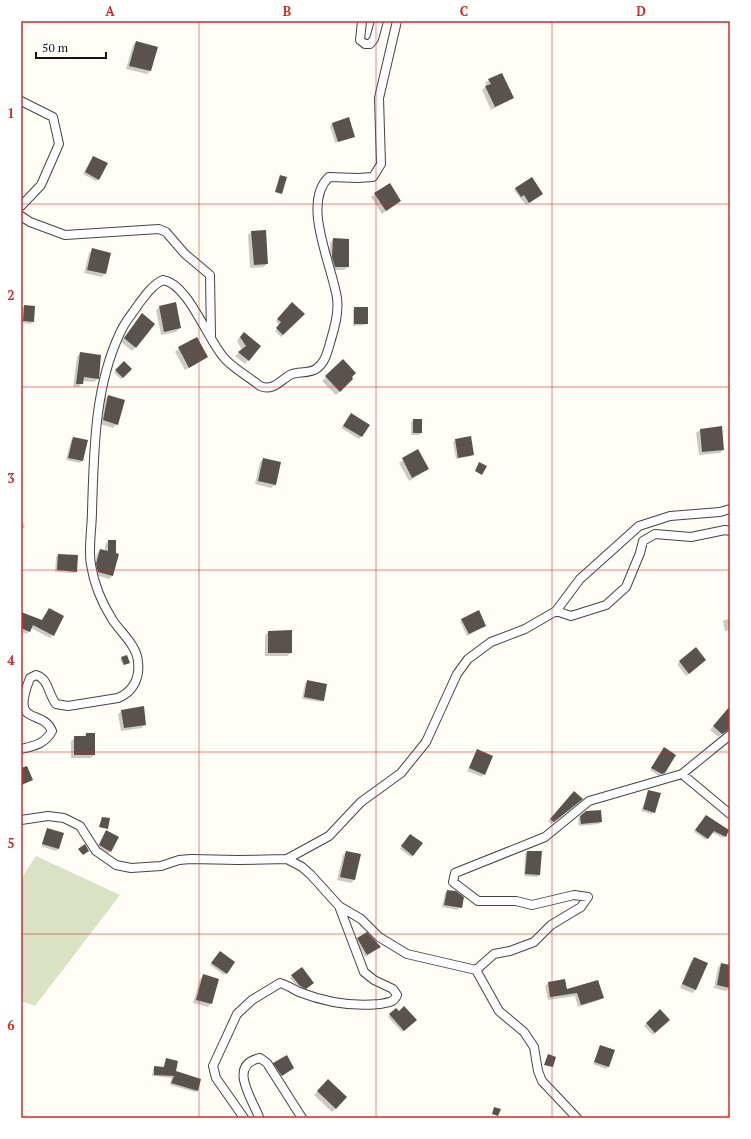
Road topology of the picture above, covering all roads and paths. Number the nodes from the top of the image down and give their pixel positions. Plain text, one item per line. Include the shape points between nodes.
1 (362, 21) edge
2 (380, 21) edge
3 (397, 21) edge
4 (21, 101) edge
5 (21, 206) edge
6 (21, 216) edge
7 (211, 336) junction
8 (730, 509) edge
9 (730, 531) edge
10 (556, 611) junction
11 (730, 735) edge
12 (21, 749) edge
13 (682, 774) junction
14 (730, 814) edge
15 (21, 820) edge
16 (286, 858) junction
17 (339, 906) junction
18 (476, 970) junction
19 (244, 1118) edge
20 (258, 1118) edge
21 (302, 1118) edge
22 (577, 1118) edge

1 - 2 street via 360,40 370,44
3 - 7 street via 379,98 381,164 378,171 373,177 366,178 329,177 322,184 318,196 317,211 337,299 337,318 322,364 313,371 292,375 275,386 266,388 226,360
4 - 5 street via 53,117 58,144 41,185
6 - 7 street via 65,235 159,229 166,232 185,254 210,274
7 - 12 street via 174,284 163,280 156,283 146,294 120,333 104,380 95,431 91,565 104,606 136,651 138,676 126,695 68,706 56,704 44,679 36,675 30,678 23,704 25,711 50,726 52,731 39,745
8 - 10 street via 670,516 639,526 580,579
9 - 10 street via 691,537 655,534 643,541 626,587 606,604 571,616
10 - 16 street via 525,629 491,642 468,659 457,674 426,742 401,773 361,802 329,836
11 - 13 street
13 - 14 street
13 - 18 street via 589,801 545,837 455,873 453,882 478,901 532,905 574,895 588,897 581,907 551,925 534,942 494,954
15 - 16 street via 48,816 64,818 80,826 96,851 116,865 131,868 161,866 191,859
16 - 17 street via 311,875
17 - 18 street via 361,919 379,937 407,954
17 - 19 street via 361,968 367,976 393,989 396,999 392,1002 365,1005 337,1004 280,983 252,1000 237,1014 213,1066 221,1087
18 - 22 street via 499,1011 524,1032 534,1047 542,1082
20 - 21 street via 243,1079 245,1066 251,1060 260,1058 267,1063

